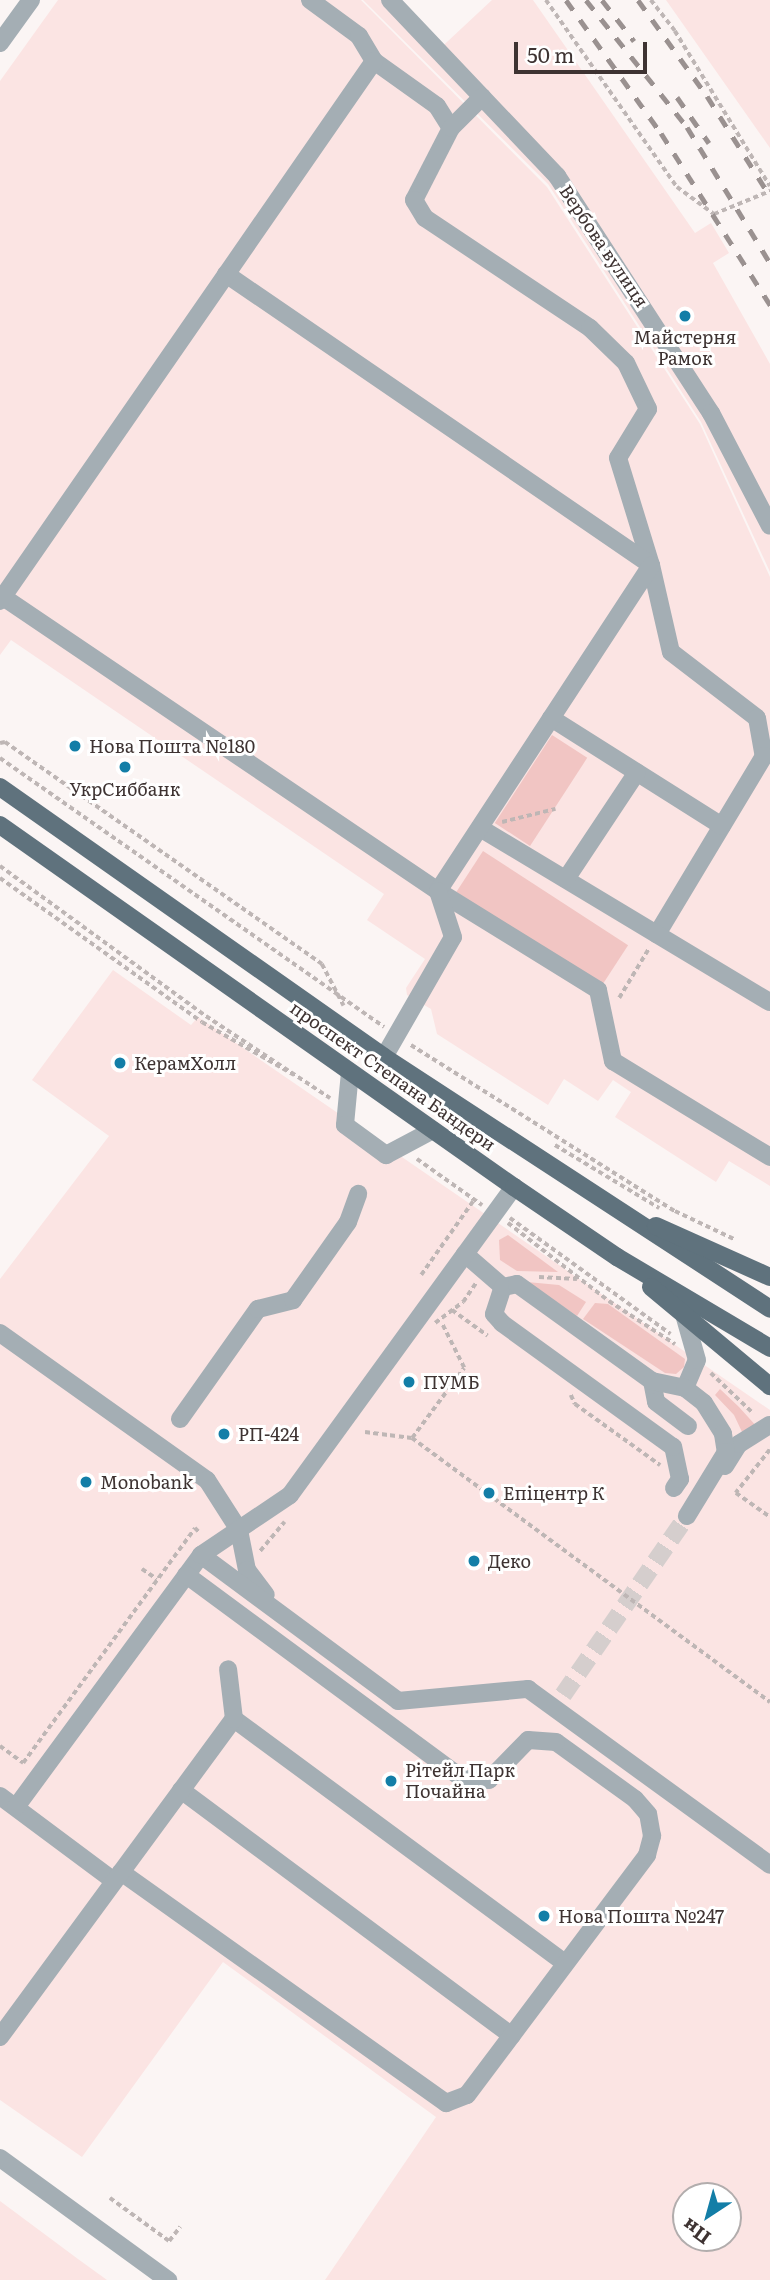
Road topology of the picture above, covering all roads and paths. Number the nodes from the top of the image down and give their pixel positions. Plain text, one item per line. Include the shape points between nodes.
1 (31, 0) edge
2 (310, 0) edge
3 (390, 0) edge
4 (546, 0) edge
5 (651, 0) edge
6 (0, 43) edge
7 (374, 61) junction
8 (482, 97) junction
9 (451, 128) junction
10 (770, 188) edge
11 (226, 274) junction
12 (770, 526) edge
13 (651, 565) junction
14 (1, 599) edge
15 (551, 718) junction
16 (0, 743) edge
17 (0, 758) edge
18 (636, 772) junction
19 (0, 787) edge
20 (555, 809) dead end
21 (0, 825) edge
22 (722, 826) junction
23 (480, 828) junction
24 (0, 866) edge
25 (0, 878) edge
26 (566, 879) junction
27 (438, 891) junction
28 (657, 934) junction
29 (338, 995) junction
30 (770, 1002) edge
31 (605, 1021) junction
32 (394, 1037) junction
33 (384, 1056) junction
34 (350, 1072) junction
35 (484, 1100) dead end
36 (433, 1130) junction
37 (553, 1144) dead end
38 (770, 1157) edge
39 (514, 1187) junction
40 (358, 1194) dead end
41 (608, 1204) junction
42 (496, 1211) junction
43 (746, 1246) dead end
44 (736, 1248) dead end
45 (465, 1254) junction
46 (617, 1256) junction
47 (421, 1275) dead end
48 (770, 1277) edge
49 (503, 1287) junction
50 (770, 1309) edge
51 (452, 1310) dead end
52 (685, 1318) junction
53 (440, 1322) dead end
54 (0, 1333) edge
55 (496, 1341) dead end
56 (770, 1348) edge
57 (696, 1355) junction
58 (652, 1381) junction
59 (770, 1385) edge
60 (561, 1387) dead end
61 (685, 1388) junction
62 (704, 1403) junction
63 (180, 1419) dead end
64 (768, 1425) edge
65 (688, 1426) junction
66 (365, 1432) dead end
67 (412, 1438) junction
68 (673, 1447) junction
69 (770, 1450) edge
70 (677, 1484) joint
71 (770, 1517) edge
72 (285, 1519) dead end
73 (195, 1528) dead end
74 (239, 1530) junction
75 (264, 1549) dead end
76 (201, 1555) junction
77 (142, 1569) dead end
78 (186, 1576) junction
79 (157, 1579) junction
80 (291, 1622) junction
81 (228, 1669) dead end
82 (770, 1702) edge
83 (234, 1718) junction
84 (0, 1746) edge
85 (181, 1790) junction
86 (0, 1796) edge
87 (16, 1807) junction
88 (770, 1865) edge
89 (118, 1877) junction
90 (565, 1964) junction
91 (0, 2036) edge
92 (512, 2036) junction
93 (0, 2158) edge
94 (110, 2198) dead end
95 (180, 2227) dead end
96 (168, 2280) edge

1 - 6 street
2 - 7 street via 359,36
3 - 8 street, Вербова вулиця
4 - 10 path via 677,187 714,214
5 - 10 path via 675,31
7 - 9 street via 438,106
7 - 11 street
8 - 9 street
8 - 12 street, Вербова вулиця via 557,176 610,253 711,413
9 - 13 street via 414,201 425,218 590,328 626,363 648,410 618,458
11 - 13 street
11 - 14 street
13 - 15 street
13 - 22 street via 671,652 757,718 764,756
14 - 27 street
15 - 18 street
15 - 23 street
16 - 29 path via 5,742 322,964
17 - 29 path
18 - 22 street
18 - 26 street
19 - 33 main road, проспект Степана Бандери
20 - 23 path
21 - 34 main road, проспект Степана Бандери
22 - 28 street
23 - 26 street
23 - 27 street
24 - 25 path via 206,1016 320,1090 202,1022
26 - 28 street
27 - 31 street via 598,989
27 - 32 street via 453,937
28 - 30 street
28 - 31 path
29 - 32 path
31 - 38 street via 613,1061
32 - 33 street
32 - 35 path
32 - 43 path via 675,1210
33 - 41 main road, проспект Степана Бандери
34 - 36 main road, проспект Степана Бандери
34 - 36 street via 345,1125 386,1155
36 - 39 main road, проспект Степана Бандери
37 - 44 path via 669,1215
39 - 42 street
39 - 46 main road, проспект Степана Бандери
40 - 63 street via 348,1222 293,1300 258,1309
41 - 48 main road
41 - 50 main road, проспект Степана Бандери
42 - 45 street
42 - 47 path via 474,1200
42 - 57 path
42 - 57 path via 609,1301 613,1299
45 - 49 street
45 - 74 street via 290,1495
46 - 52 main road
46 - 56 main road, проспект Степана Бандери
49 - 58 street via 517,1284
49 - 68 street via 494,1314 502,1323
51 - 55 path
52 - 57 street
52 - 59 main road
53 - 67 path via 464,1368
54 - 74 street via 207,1480
57 - 61 street
57 - 64 path
58 - 61 street
58 - 65 street via 656,1402
60 - 70 path via 575,1404
61 - 62 street
62 - 64 street via 723,1434 726,1452 687,1516 739,1444
62 - 65 street
65 - 68 street
66 - 67 path
67 - 82 path
68 - 70 street
69 - 71 path via 736,1493
72 - 75 path
73 - 79 path
74 - 76 street
74 - 80 street via 243,1558 253,1580
76 - 78 street
76 - 80 street
77 - 79 path
78 - 87 street
78 - 90 street via 463,1779 489,1780 517,1748 542,1738 556,1742 635,1800 648,1814 652,1836 647,1856
79 - 84 path via 23,1763
80 - 88 street via 398,1701 528,1689 559,1701
81 - 83 street
83 - 85 street
83 - 90 street
85 - 89 street
85 - 92 street
86 - 87 street
87 - 89 street
89 - 91 street
89 - 92 street via 436,2099 446,2103 467,2095
90 - 92 street
93 - 96 street
94 - 95 path via 169,2241

